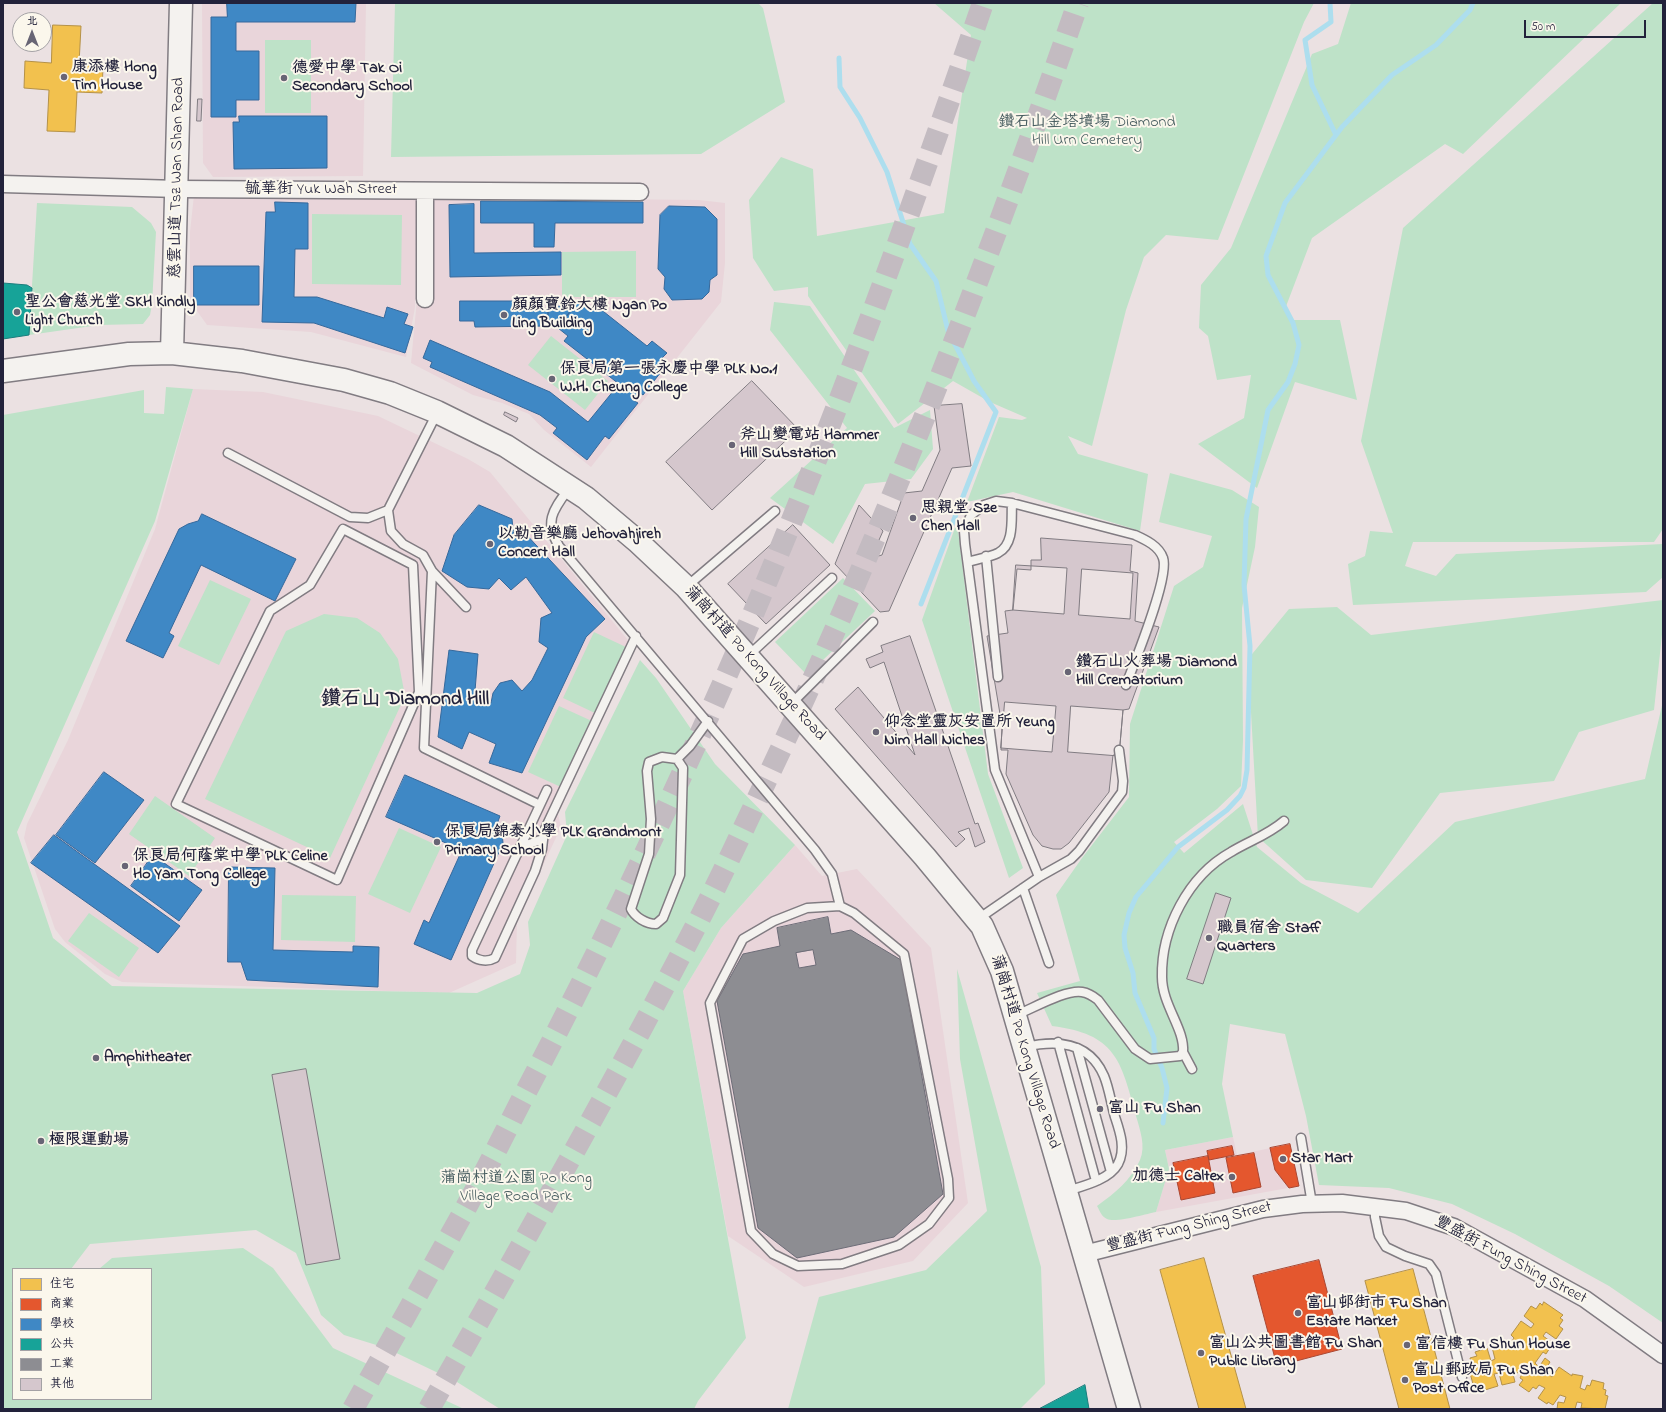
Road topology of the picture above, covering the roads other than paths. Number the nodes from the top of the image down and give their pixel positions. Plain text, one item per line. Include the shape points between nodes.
1 (181, 3) edge
2 (3, 184) edge
3 (178, 189) junction
4 (425, 191) junction
5 (640, 192) dead end
6 (425, 299) dead end
7 (172, 353) junction
8 (3, 371) edge
9 (437, 412) junction
10 (228, 453) dead end
11 (570, 487) junction
12 (1012, 504) junction
13 (388, 510) junction
14 (775, 511) dead end
15 (343, 529) joint
16 (986, 556) junction
17 (968, 562) junction
18 (432, 571) junction
19 (832, 578) dead end
20 (686, 587) junction
21 (466, 607) dead end
22 (873, 622) dead end
23 (636, 636) junction
24 (748, 657) junction
25 (998, 677) dead end
26 (1126, 685) dead end
27 (790, 704) junction
28 (708, 721) junction
29 (1119, 750) dead end
30 (677, 759) junction
31 (547, 790) dead end
32 (540, 805) junction
33 (1284, 821) dead end
34 (543, 839) junction
35 (520, 847) junction
36 (1039, 877) junction
37 (1023, 888) junction
38 (840, 906) junction
39 (977, 920) junction
40 (1049, 963) dead end
41 (1015, 1015) junction
42 (1058, 1042) junction
43 (1025, 1047) junction
44 (1077, 1048) junction
45 (1183, 1052) junction
46 (1192, 1069) dead end
47 (1301, 1138) dead end
48 (1111, 1172) junction
49 (1096, 1181) junction
50 (1066, 1191) junction
51 (1312, 1204) junction
52 (1375, 1206) junction
53 (1084, 1254) junction
54 (1663, 1355) edge
55 (1462, 1376) dead end
56 (1129, 1409) edge

1 - 3 main road, 慈雲山道 Tsz Wan Shan Road
2 - 3 street, 毓華街 Yuk Wah Street
3 - 4 street, 毓華街 Yuk Wah Street
3 - 7 main road, 慈雲山道 Tsz Wan Shan Road
4 - 5 street, 毓華街 Yuk Wah Street
4 - 6 street
7 - 8 main road, 蒲崗村道 Po Kong Village Road via 106,357
7 - 9 main road, 蒲崗村道 Po Kong Village Road via 242,361 344,380 390,393
9 - 11 main road, 蒲崗村道 Po Kong Village Road via 506,446
9 - 13 lane
10 - 13 lane via 350,517 368,518
11 - 20 main road, 蒲崗村道 Po Kong Village Road via 615,521
11 - 23 lane via 553,512 550,526 553,536
12 - 16 lane via 1008,544 999,553
12 - 17 lane via 996,501 984,505 971,515 964,530
12 - 26 lane via 1135,535 1145,539 1164,559 1155,604
13 - 18 lane via 391,531 403,544 423,555
14 - 20 lane
15 - 15 lane via 413,565 419,692 337,880 176,804 270,611 310,585
16 - 17 lane
16 - 25 lane
17 - 36 lane via 995,770
18 - 21 lane
18 - 32 lane via 424,748
19 - 24 lane
20 - 24 main road, 蒲崗村道 Po Kong Village Road
22 - 27 lane
23 - 28 lane
23 - 34 lane via 544,831
24 - 27 main road, 蒲崗村道 Po Kong Village Road
27 - 39 main road, 蒲崗村道 Po Kong Village Road
28 - 30 lane
28 - 38 lane via 815,850 832,874
29 - 36 lane via 1122,792 1071,859
30 - 30 lane via 662,757 649,762 647,771 651,820 649,854 631,909 634,916 652,924 663,918 680,875 683,768
31 - 32 lane
32 - 35 lane
33 - 45 lane via 1275,829 1230,852 1213,865 1188,893 1173,919 1167,937 1162,977 1167,1002 1184,1039
34 - 35 lane
34 - 35 lane via 535,871 495,958 475,958 472,950
36 - 37 lane
37 - 39 lane
37 - 40 lane
38 - 38 lane via 860,917 904,954 948,1179 949,1198 929,1224 899,1245 842,1264 798,1266 773,1254 750,1231 710,1003 743,939 774,921 807,908
39 - 41 main road, 蒲崗村道 Po Kong Village Road via 1002,971
41 - 43 main road, 蒲崗村道 Po Kong Village Road
41 - 45 lane via 1066,994 1080,991 1098,1000 1135,1049 1150,1059 1180,1056
42 - 43 lane
42 - 44 lane
42 - 49 lane
43 - 50 main road, 蒲崗村道 Po Kong Village Road
44 - 48 lane
44 - 48 lane via 1089,1056 1103,1075 1118,1125 1121,1156 1118,1165
45 - 46 lane
47 - 51 lane
48 - 49 lane
49 - 50 lane
50 - 53 main road, 蒲崗村道 Po Kong Village Road
51 - 52 street, 豐盛街 Fung Shing Street
51 - 53 street, 豐盛街 Fung Shing Street via 1264,1208
52 - 54 street, 豐盛街 Fung Shing Street via 1406,1211 1454,1227 1585,1299
52 - 55 lane via 1375,1218 1386,1247 1429,1264 1436,1274
53 - 56 main road, 蒲崗村道 Po Kong Village Road

